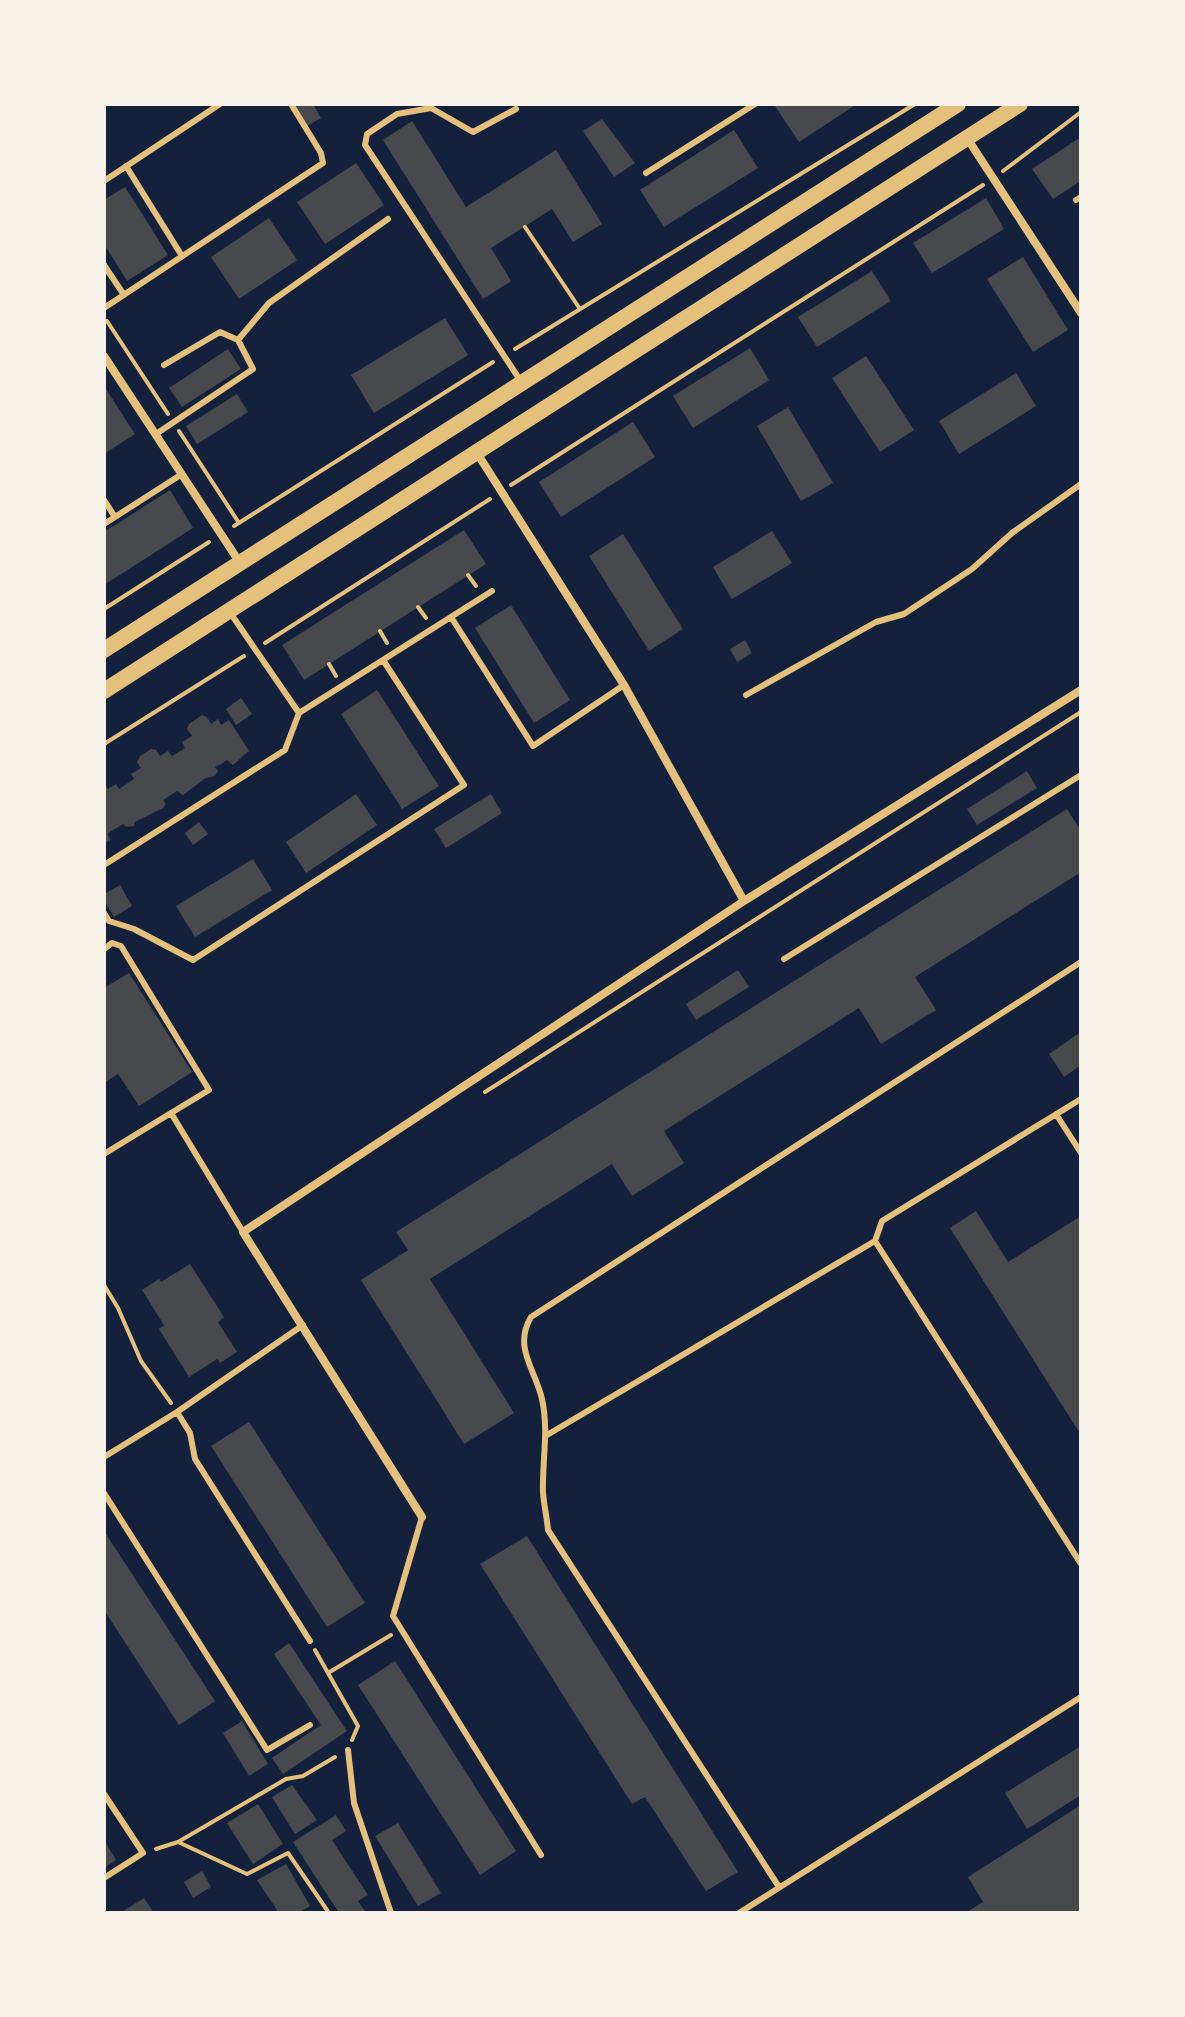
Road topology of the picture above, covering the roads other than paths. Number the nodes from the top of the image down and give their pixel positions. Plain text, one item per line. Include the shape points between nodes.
1 (220, 104) edge
2 (291, 104) edge
3 (755, 104) edge
4 (1020, 104) edge
5 (954, 105) edge
6 (516, 109) dead end
7 (967, 138) junction
8 (126, 166) junction
9 (646, 173) dead end
10 (104, 181) edge
11 (388, 219) dead end
12 (182, 256) junction
13 (104, 265) edge
14 (124, 295) junction
15 (104, 308) edge
16 (1081, 313) edge
17 (238, 340) junction
18 (104, 356) edge
19 (164, 365) dead end
20 (522, 383) junction
21 (156, 434) junction
22 (477, 453) junction
23 (182, 474) junction
24 (1081, 484) edge
25 (104, 500) edge
26 (115, 517) junction
27 (104, 524) edge
28 (240, 563) junction
29 (492, 591) dead end
30 (229, 611) junction
31 (451, 617) junction
32 (104, 650) edge
33 (383, 660) junction
34 (624, 685) junction
35 (1081, 690) edge
36 (104, 691) edge
37 (746, 695) dead end
38 (299, 713) junction
39 (1081, 775) edge
40 (104, 865) edge
41 (744, 901) junction
42 (104, 913) edge
43 (104, 949) edge
44 (784, 959) dead end
45 (1081, 962) edge
46 (1081, 1099) edge
47 (171, 1113) junction
48 (1056, 1114) junction
49 (1081, 1153) edge
50 (104, 1154) edge
51 (243, 1232) junction
52 (875, 1241) junction
53 (303, 1325) junction
54 (177, 1412) junction
55 (547, 1435) junction
56 (104, 1457) edge
57 (104, 1493) edge
58 (422, 1517) joint
59 (1081, 1564) edge
60 (310, 1641) road end
61 (1081, 1697) edge
62 (310, 1725) dead end
63 (348, 1750) road end
64 (104, 1794) edge
65 (541, 1855) dead end
66 (104, 1878) edge
67 (779, 1887) junction
68 (391, 1913) edge
69 (739, 1913) edge

1 - 8 lane
2 - 12 lane via 323,163
3 - 9 lane
4 - 7 main road
5 - 20 main road
6 - 20 lane via 473,132 431,108 397,114 367,134 365,145
7 - 16 street
7 - 22 main road
8 - 10 lane
8 - 12 lane
11 - 17 lane via 269,303
12 - 14 lane
13 - 14 lane
14 - 15 lane
17 - 19 lane via 220,332
17 - 21 lane via 253,369
18 - 21 street
20 - 28 main road
21 - 23 street
22 - 30 main road
22 - 34 street
23 - 26 lane
23 - 28 street
24 - 37 lane via 904,614 876,622
25 - 26 lane
26 - 27 lane
28 - 32 main road
29 - 31 lane
30 - 36 main road
30 - 38 lane
31 - 33 lane
31 - 34 lane via 533,746
33 - 38 lane
33 - 42 lane via 464,785 193,960 109,921
34 - 41 street
35 - 41 street
38 - 40 lane via 285,750
39 - 44 lane
41 - 51 street
43 - 47 lane via 112,943 121,946 209,1090
45 - 55 lane via 531,1317 524,1342 542,1398
46 - 48 lane
47 - 50 lane
47 - 51 lane
48 - 49 lane
48 - 52 lane via 882,1221
51 - 53 street
52 - 55 lane
52 - 59 lane
53 - 54 lane
53 - 58 street
54 - 56 lane
54 - 60 lane via 190,1433 195,1459
55 - 67 lane via 543,1492 548,1530
57 - 62 lane via 267,1750
58 - 65 lane via 393,1616
61 - 67 lane
63 - 68 lane via 354,1803
64 - 66 lane via 143,1853
67 - 69 lane

